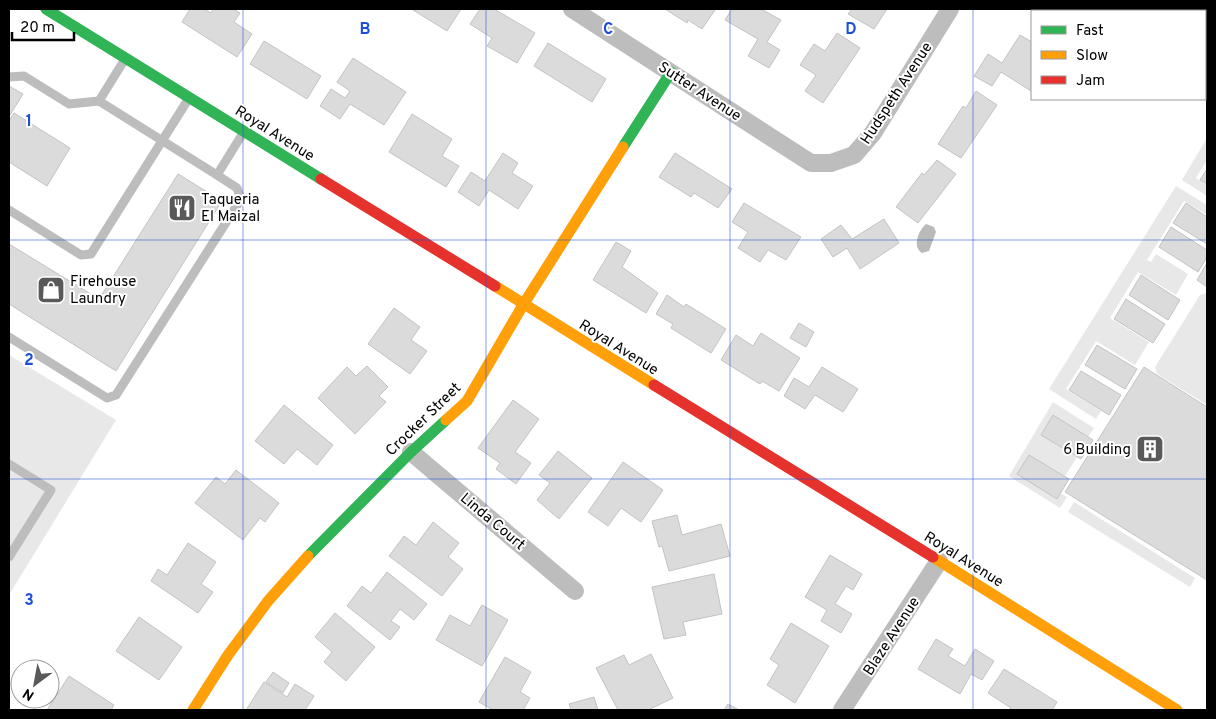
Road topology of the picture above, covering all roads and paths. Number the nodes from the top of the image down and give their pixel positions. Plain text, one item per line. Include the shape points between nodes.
1 (46, 9) edge
2 (572, 9) edge
3 (950, 9) edge
4 (125, 58) junction
5 (670, 72) junction
6 (9, 77) edge
7 (189, 98) junction
8 (99, 101) junction
9 (244, 131) junction
10 (162, 141) junction
11 (831, 163) joint
12 (217, 175) junction
13 (9, 210) edge
14 (523, 305) junction
15 (9, 337) edge
16 (411, 452) junction
17 (9, 464) edge
18 (9, 557) edge
19 (939, 561) junction
20 (575, 591) dead end
21 (193, 710) edge
22 (842, 710) edge
23 (1177, 710) edge

1 - 4 main road, Royal Avenue
2 - 5 street, Sutter Avenue
3 - 11 street, Hudspeth Avenue via 873,133 854,155
4 - 7 main road, Royal Avenue
4 - 8 lane
5 - 11 street, Sutter Avenue via 811,164
5 - 14 main road, Crocker Street
6 - 8 lane via 24,76 69,104
7 - 9 main road, Royal Avenue
7 - 10 lane
8 - 10 lane
9 - 12 lane
9 - 14 main road, Royal Avenue
10 - 12 lane
10 - 13 lane via 92,254 82,255
12 - 15 lane via 236,188 241,200 116,395 107,398
14 - 16 main road, Crocker Street via 467,401
14 - 19 main road, Royal Avenue
16 - 20 street, Linda Court
16 - 21 main road, Crocker Street via 268,601
17 - 18 lane via 51,490
19 - 22 street, Blaze Avenue
19 - 23 main road, Royal Avenue

